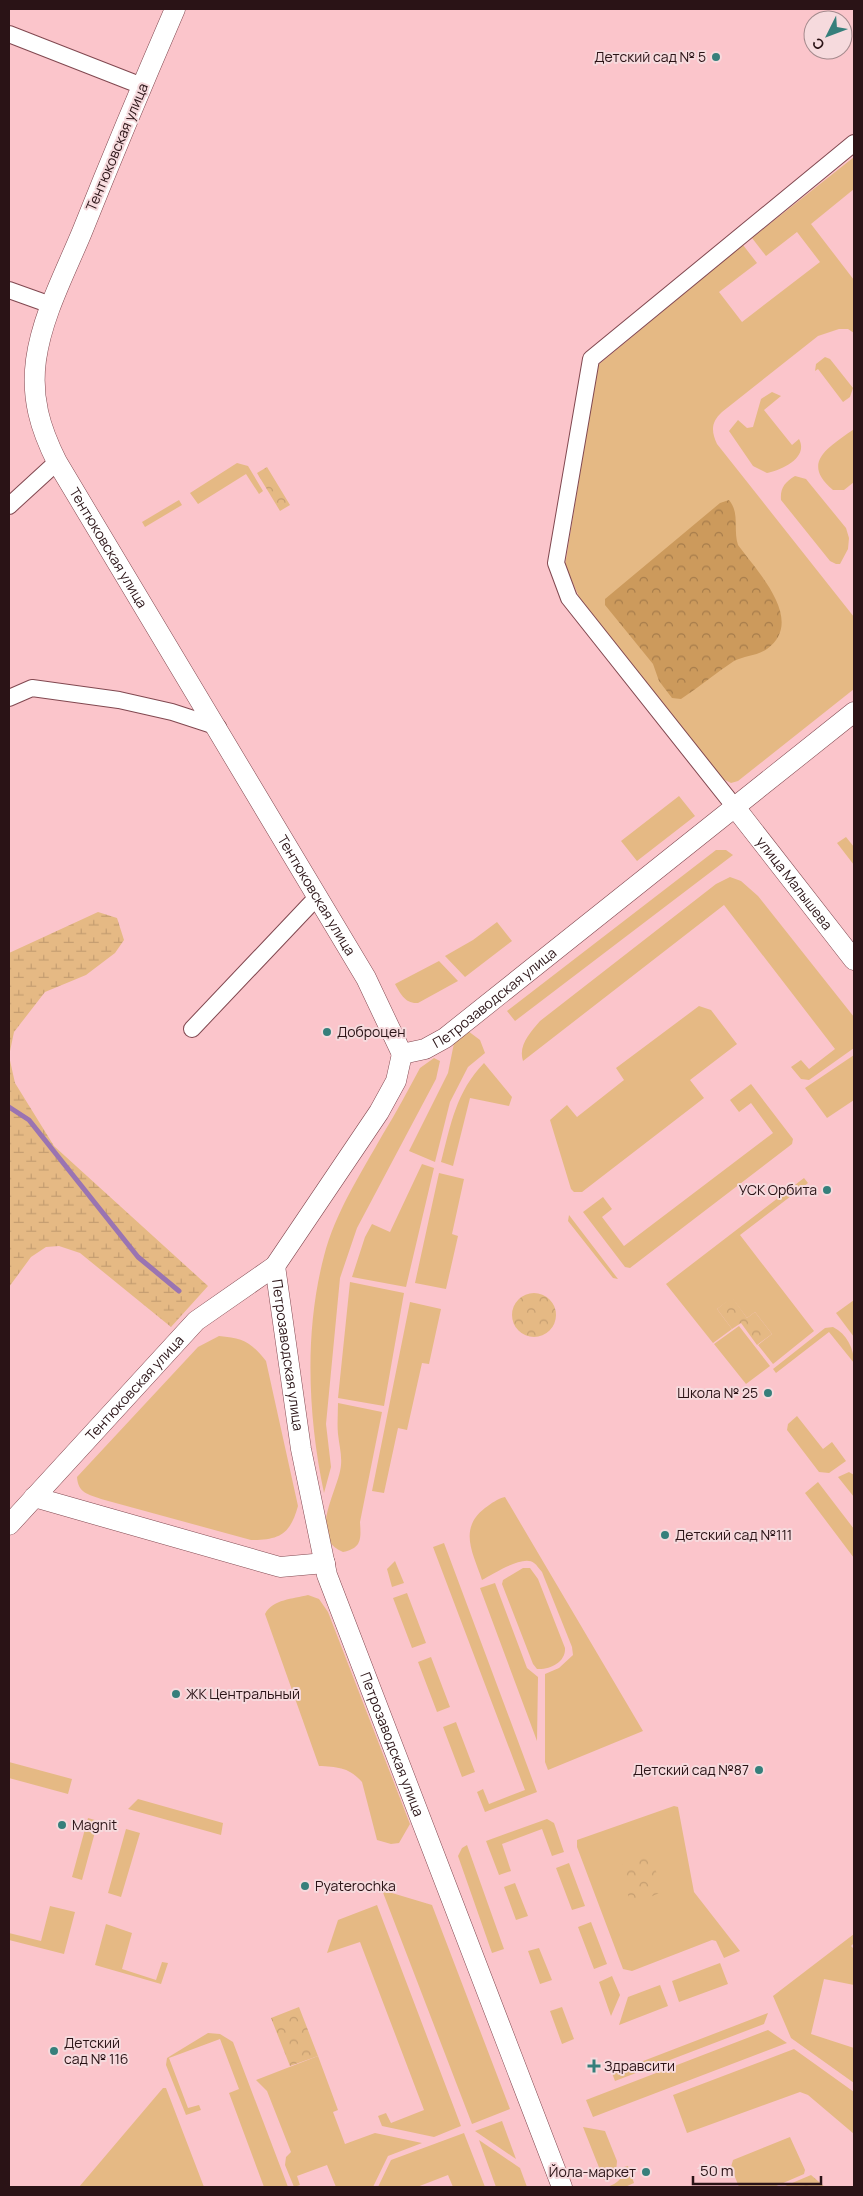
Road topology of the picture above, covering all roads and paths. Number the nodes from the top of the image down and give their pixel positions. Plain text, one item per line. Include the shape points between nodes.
1 (175, 9) edge
2 (9, 34) edge
3 (142, 86) junction
4 (854, 143) edge
5 (9, 290) edge
6 (51, 305) junction
7 (57, 462) junction
8 (9, 506) edge
9 (9, 698) edge
10 (854, 712) edge
11 (218, 727) junction
12 (734, 806) junction
13 (318, 896) junction
14 (854, 960) edge
15 (192, 1029) dead end
16 (402, 1054) junction
17 (275, 1266) junction
18 (34, 1497) junction
19 (9, 1525) edge
20 (325, 1563) junction
21 (562, 2187) edge

1 - 3 street, Тентюковская улица
2 - 3 street
3 - 6 street, Тентюковская улица
4 - 12 street via 591,360 556,563 570,598
5 - 6 street
6 - 7 street, Тентюковская улица via 36,359 34,382 37,415
7 - 8 street
7 - 11 street, Тентюковская улица
9 - 11 street via 32,688 172,712
10 - 12 street, Петрозаводская улица
11 - 13 street, Тентюковская улица
12 - 14 street, улица Малышева
12 - 16 street, Петрозаводская улица via 445,1038 425,1049
13 - 15 street
13 - 16 street, Тентюковская улица via 366,978
16 - 17 street, Петрозаводская улица via 396,1081 379,1112
17 - 18 street, Тентюковская улица via 196,1321
17 - 20 street, Петрозаводская улица via 301,1449
18 - 19 street, Тентюковская улица
18 - 20 street via 280,1567
20 - 21 street, Петрозаводская улица via 331,1586

